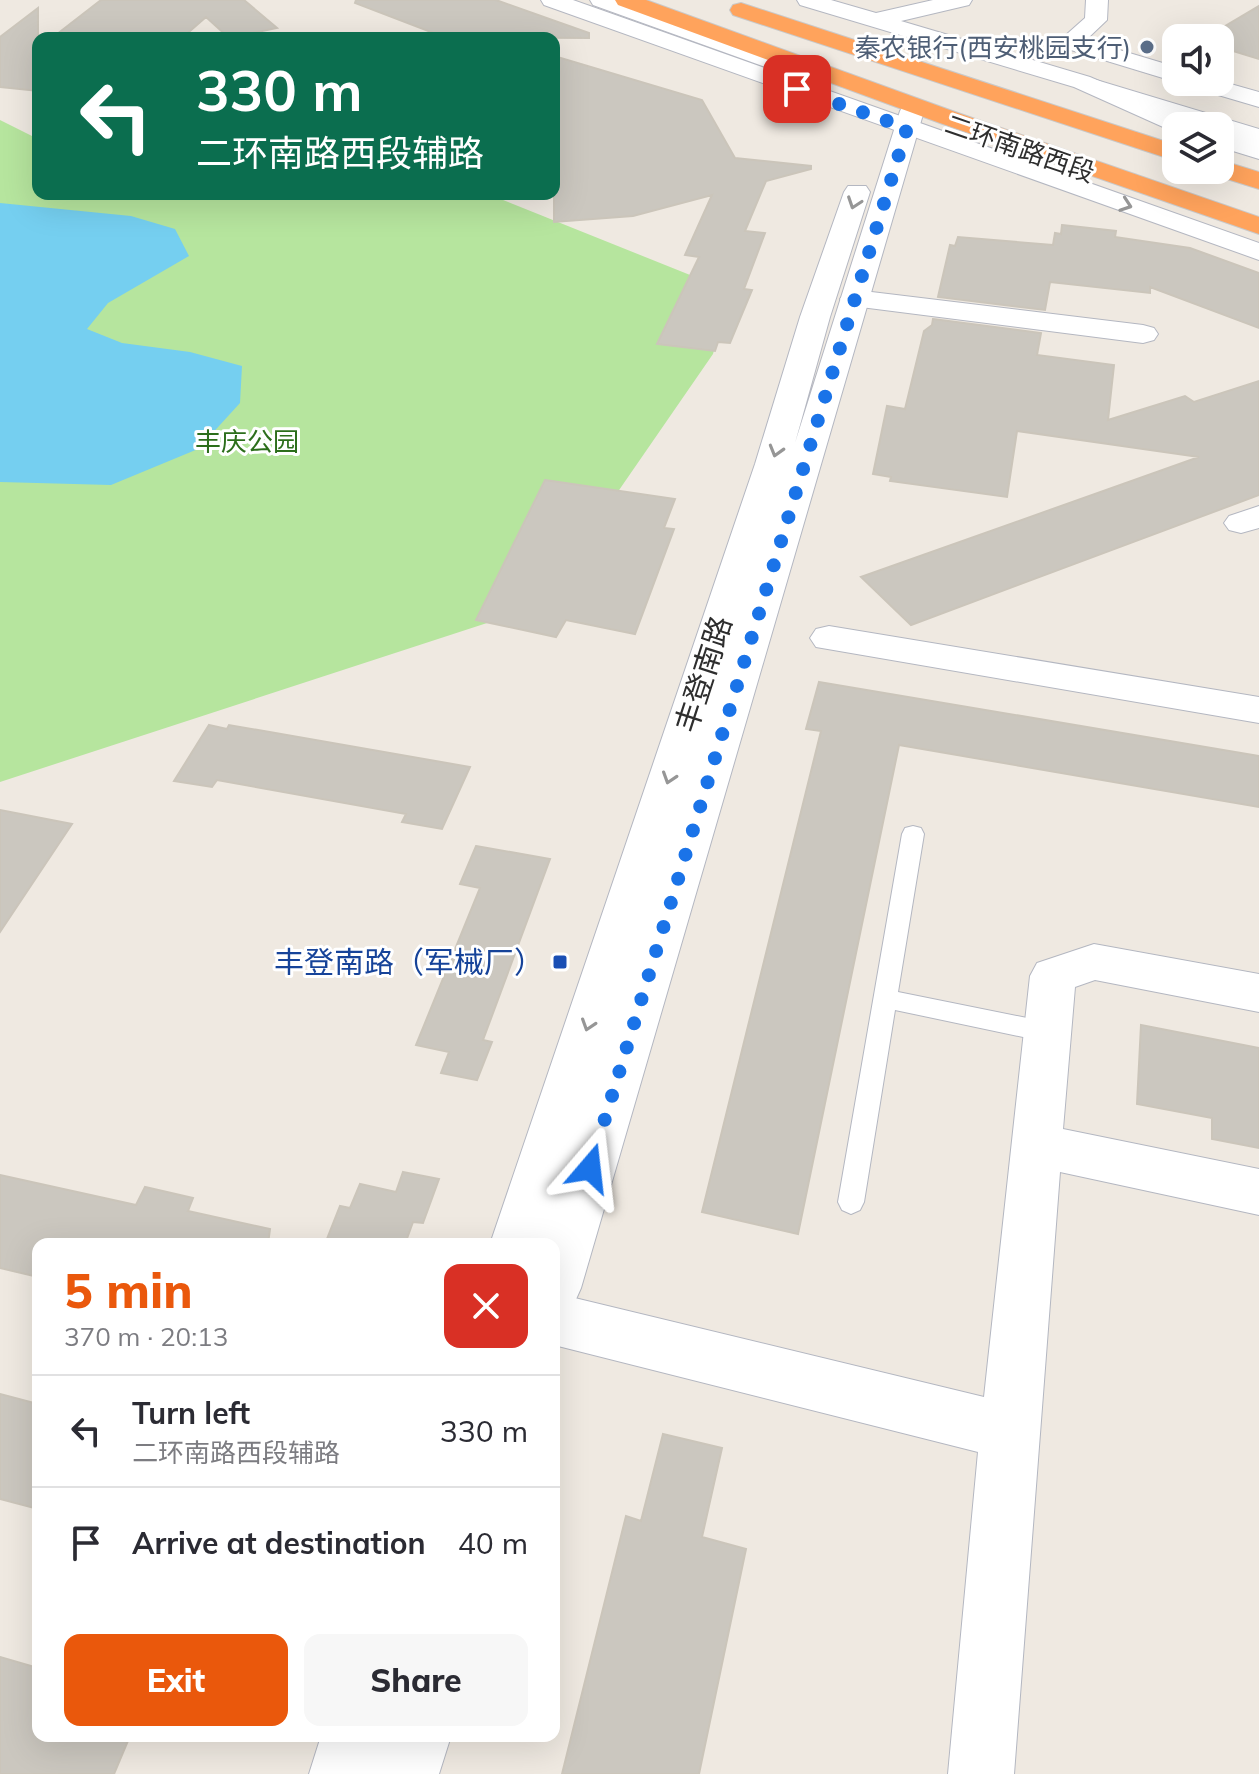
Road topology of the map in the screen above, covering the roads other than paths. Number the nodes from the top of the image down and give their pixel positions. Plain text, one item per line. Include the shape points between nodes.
1 (552, 0) edge
2 (601, 0) edge
3 (626, 0) edge
4 (666, 0) edge
5 (713, 0) edge
6 (764, 0) edge
7 (808, 0) edge
8 (961, 0) edge
9 (1097, 0) edge
10 (873, 21) junction
11 (1162, 71) edge
12 (1082, 82) junction
13 (1234, 92) edge
14 (1259, 100) edge
15 (897, 115) junction
16 (1162, 118) edge
17 (1162, 132) edge
18 (1259, 137) edge
19 (1234, 143) edge
20 (1162, 148) edge
21 (1259, 151) edge
22 (1234, 156) edge
23 (1259, 164) edge
24 (1234, 173) edge
25 (1259, 181) edge
26 (1259, 201) edge
27 (1259, 228) edge
28 (1259, 252) edge
29 (855, 299) junction
30 (1143, 334) dead end
31 (829, 638) dead end
32 (1259, 710) edge
33 (913, 834) dead end
34 (1259, 993) edge
35 (884, 998) junction
36 (1047, 1032) junction
37 (1036, 1145) junction
38 (1259, 1192) edge
39 (851, 1202) dead end
40 (518, 1238) edge
41 (560, 1268) edge
42 (560, 1320) edge
43 (1009, 1431) junction
44 (352, 1742) edge
45 (416, 1742) edge
46 (342, 1774) edge
47 (406, 1774) edge
48 (981, 1774) edge

1 - 15 street
2 - 15 street, 二环南路西段
3 - 27 highway
4 - 26 highway, 二环南路西段
5 - 20 highway, 二环南路西段
6 - 17 highway
7 - 10 street
8 - 10 street
9 - 11 street via 1096,20 1069,42
10 - 12 street
12 - 16 street
12 - 18 street
13 - 14 street
15 - 27 street, 二环南路西段
15 -> 28 street
15 - 29 street, 丰登南路
15 -> 40 street, 丰登南路 via 815,317 772,464
19 - 21 street
22 - 23 highway
24 - 25 highway
29 - 30 street
29 - 41 street, 丰登南路
31 - 32 street
33 - 35 lane
34 - 36 street via 1094,962 1053,976
35 - 36 lane
35 - 39 lane
36 - 37 street
37 - 38 street
37 - 43 street
42 - 43 street
43 - 48 street
44 - 46 street
45 - 47 street

